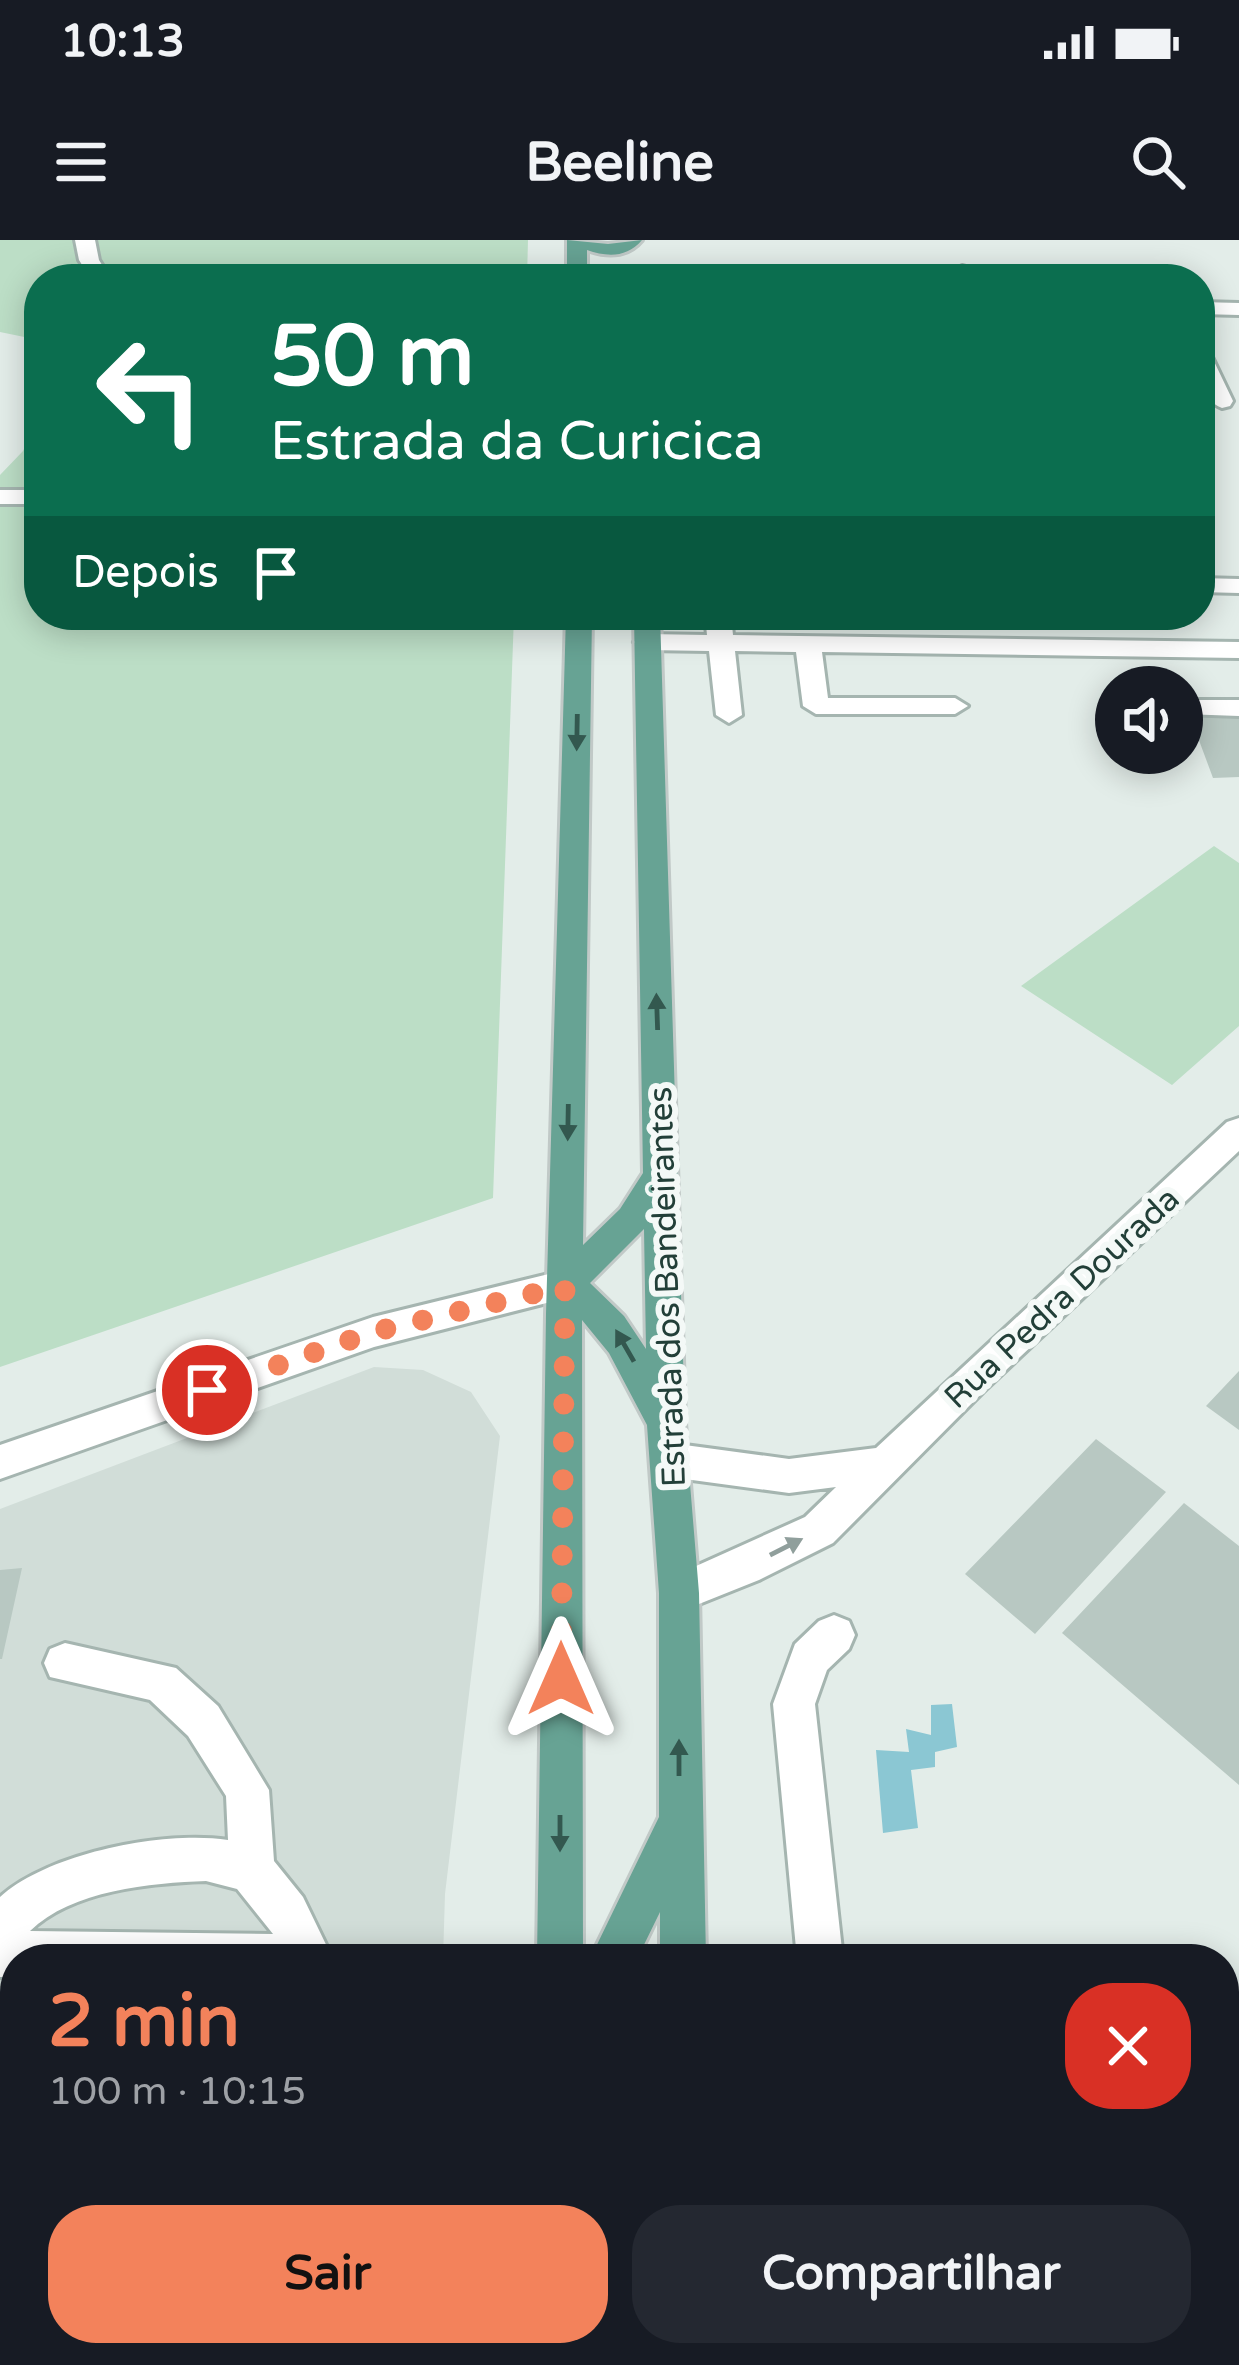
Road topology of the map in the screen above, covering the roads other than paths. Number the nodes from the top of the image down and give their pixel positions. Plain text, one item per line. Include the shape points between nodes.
1 (580, 240) edge
2 (636, 246) edge
3 (579, 630) edge
4 (647, 630) edge
5 (657, 630) edge
6 (720, 630) edge
7 (721, 643) junction
8 (808, 645) junction
9 (1226, 650) edge
10 (1232, 697) edge
11 (1203, 705) edge
12 (955, 706) dead end
13 (729, 715) dead end
14 (1239, 1131) edge
15 (661, 1174) junction
16 (565, 1286) junction
17 (668, 1441) junction
18 (0, 1462) edge
19 (884, 1464) junction
20 (679, 1593) junction
21 (834, 1635) dead end
22 (65, 1664) dead end
23 (680, 1822) junction
24 (252, 1871) junction
25 (0, 1929) edge
26 (303, 1944) edge
27 (560, 1944) edge
28 (621, 1944) edge
29 (682, 1944) edge
30 (818, 1944) edge

1 - 2 main road via 599,249
3 -> 16 main road
15 -> 4 main road, Estrada dos Bandeirantes
5 - 7 street
6 - 7 street
7 - 8 street
7 - 13 street
8 - 9 street via 1136,660
8 - 12 street via 816,706
9 - 10 street
10 - 11 street
14 - 19 street, Rua Pedra Dourada
15 - 16 main road via 632,1219
15 - 17 main road, Estrada dos Bandeirantes
17 -> 16 main road via 622,1339 599,1308
16 - 18 street via 373,1332
16 -> 27 main road
17 - 19 street via 789,1476
17 - 20 main road, Estrada dos Bandeirantes
20 -> 19 street, Rua Pedra Dourada via 819,1530
23 -> 20 main road, Estrada dos Bandeirantes
21 - 30 street via 810,1658 794,1704
22 - 24 street via 161,1682 202,1721 247,1790
23 - 28 main road
23 - 29 main road, Estrada dos Bandeirantes
24 - 25 street via 208,1860 102,1873 30,1900
24 - 26 street

